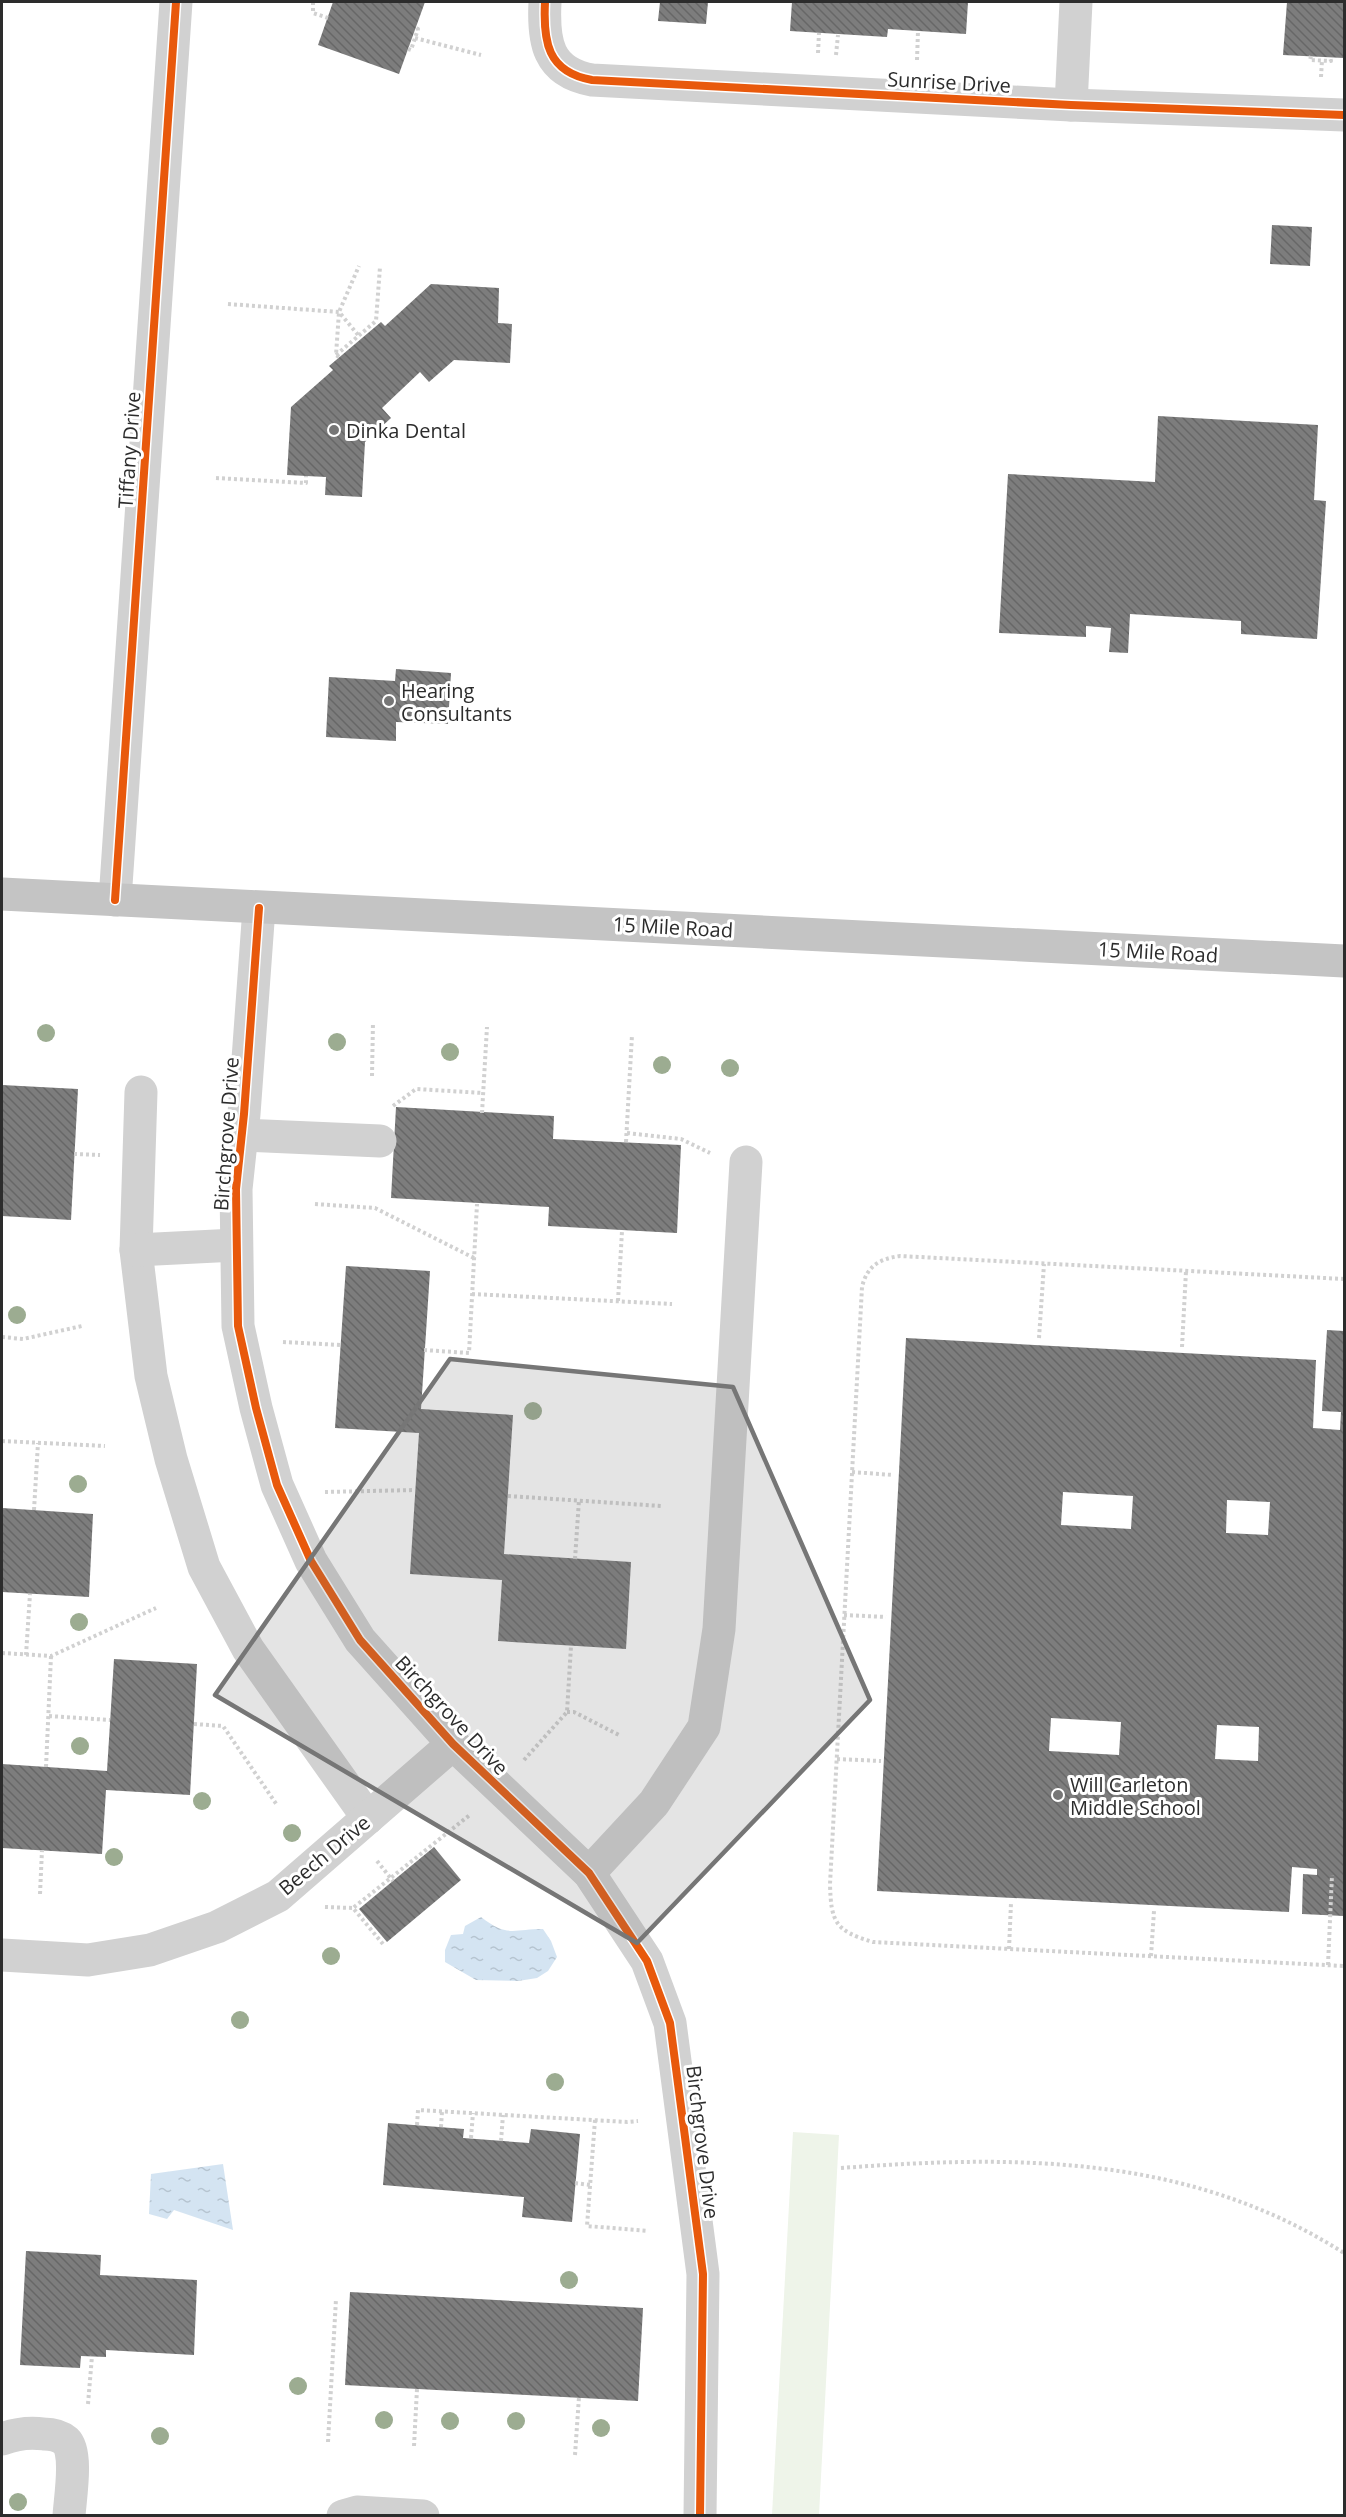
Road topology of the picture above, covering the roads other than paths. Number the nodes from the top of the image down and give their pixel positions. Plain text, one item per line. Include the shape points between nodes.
1 (176, 2) edge
2 (545, 2) edge
3 (1076, 2) edge
4 (1071, 105) junction
5 (1344, 115) edge
6 (2, 894) edge
7 (115, 900) junction
8 (259, 908) junction
9 (1344, 961) edge
10 (141, 1092) dead end
11 (384, 1126) road end
12 (242, 1135) junction
13 (746, 1162) dead end
14 (236, 1245) junction
15 (136, 1250) junction
16 (453, 1744) junction
17 (368, 1818) junction
18 (590, 1873) junction
19 (2, 1955) edge
20 (2, 2439) edge
21 (69, 2516) edge
22 (343, 2516) edge
23 (423, 2516) edge
24 (700, 2516) edge

1 - 7 street, Tiffany Drive
2 - 4 street, Sunrise Drive via 546,39 556,62 576,77
3 - 4 street
4 - 5 street, Sunrise Drive
6 - 7 main road, 15 Mile Road
7 - 8 main road, 15 Mile Road
8 - 9 main road, 15 Mile Road
8 - 12 street, Birchgrove Drive
10 - 15 street
11 - 12 street
12 - 14 street, Birchgrove Drive via 236,1189
13 - 18 street via 720,1629 704,1727 654,1803
14 - 15 street
14 - 16 street, Birchgrove Drive via 238,1326 256,1408 278,1485 311,1562 360,1640
15 - 17 street via 151,1376 204,1567 248,1650
16 - 17 street, Beech Drive
16 - 18 street, Birchgrove Drive
17 - 19 street, Beech Drive via 278,1896 217,1927 150,1950 88,1960
18 - 24 street, Birchgrove Drive via 647,1961 670,2023 703,2274
20 - 21 street via 39,2433 53,2434 66,2441 72,2462
22 - 23 street via 357,2512

